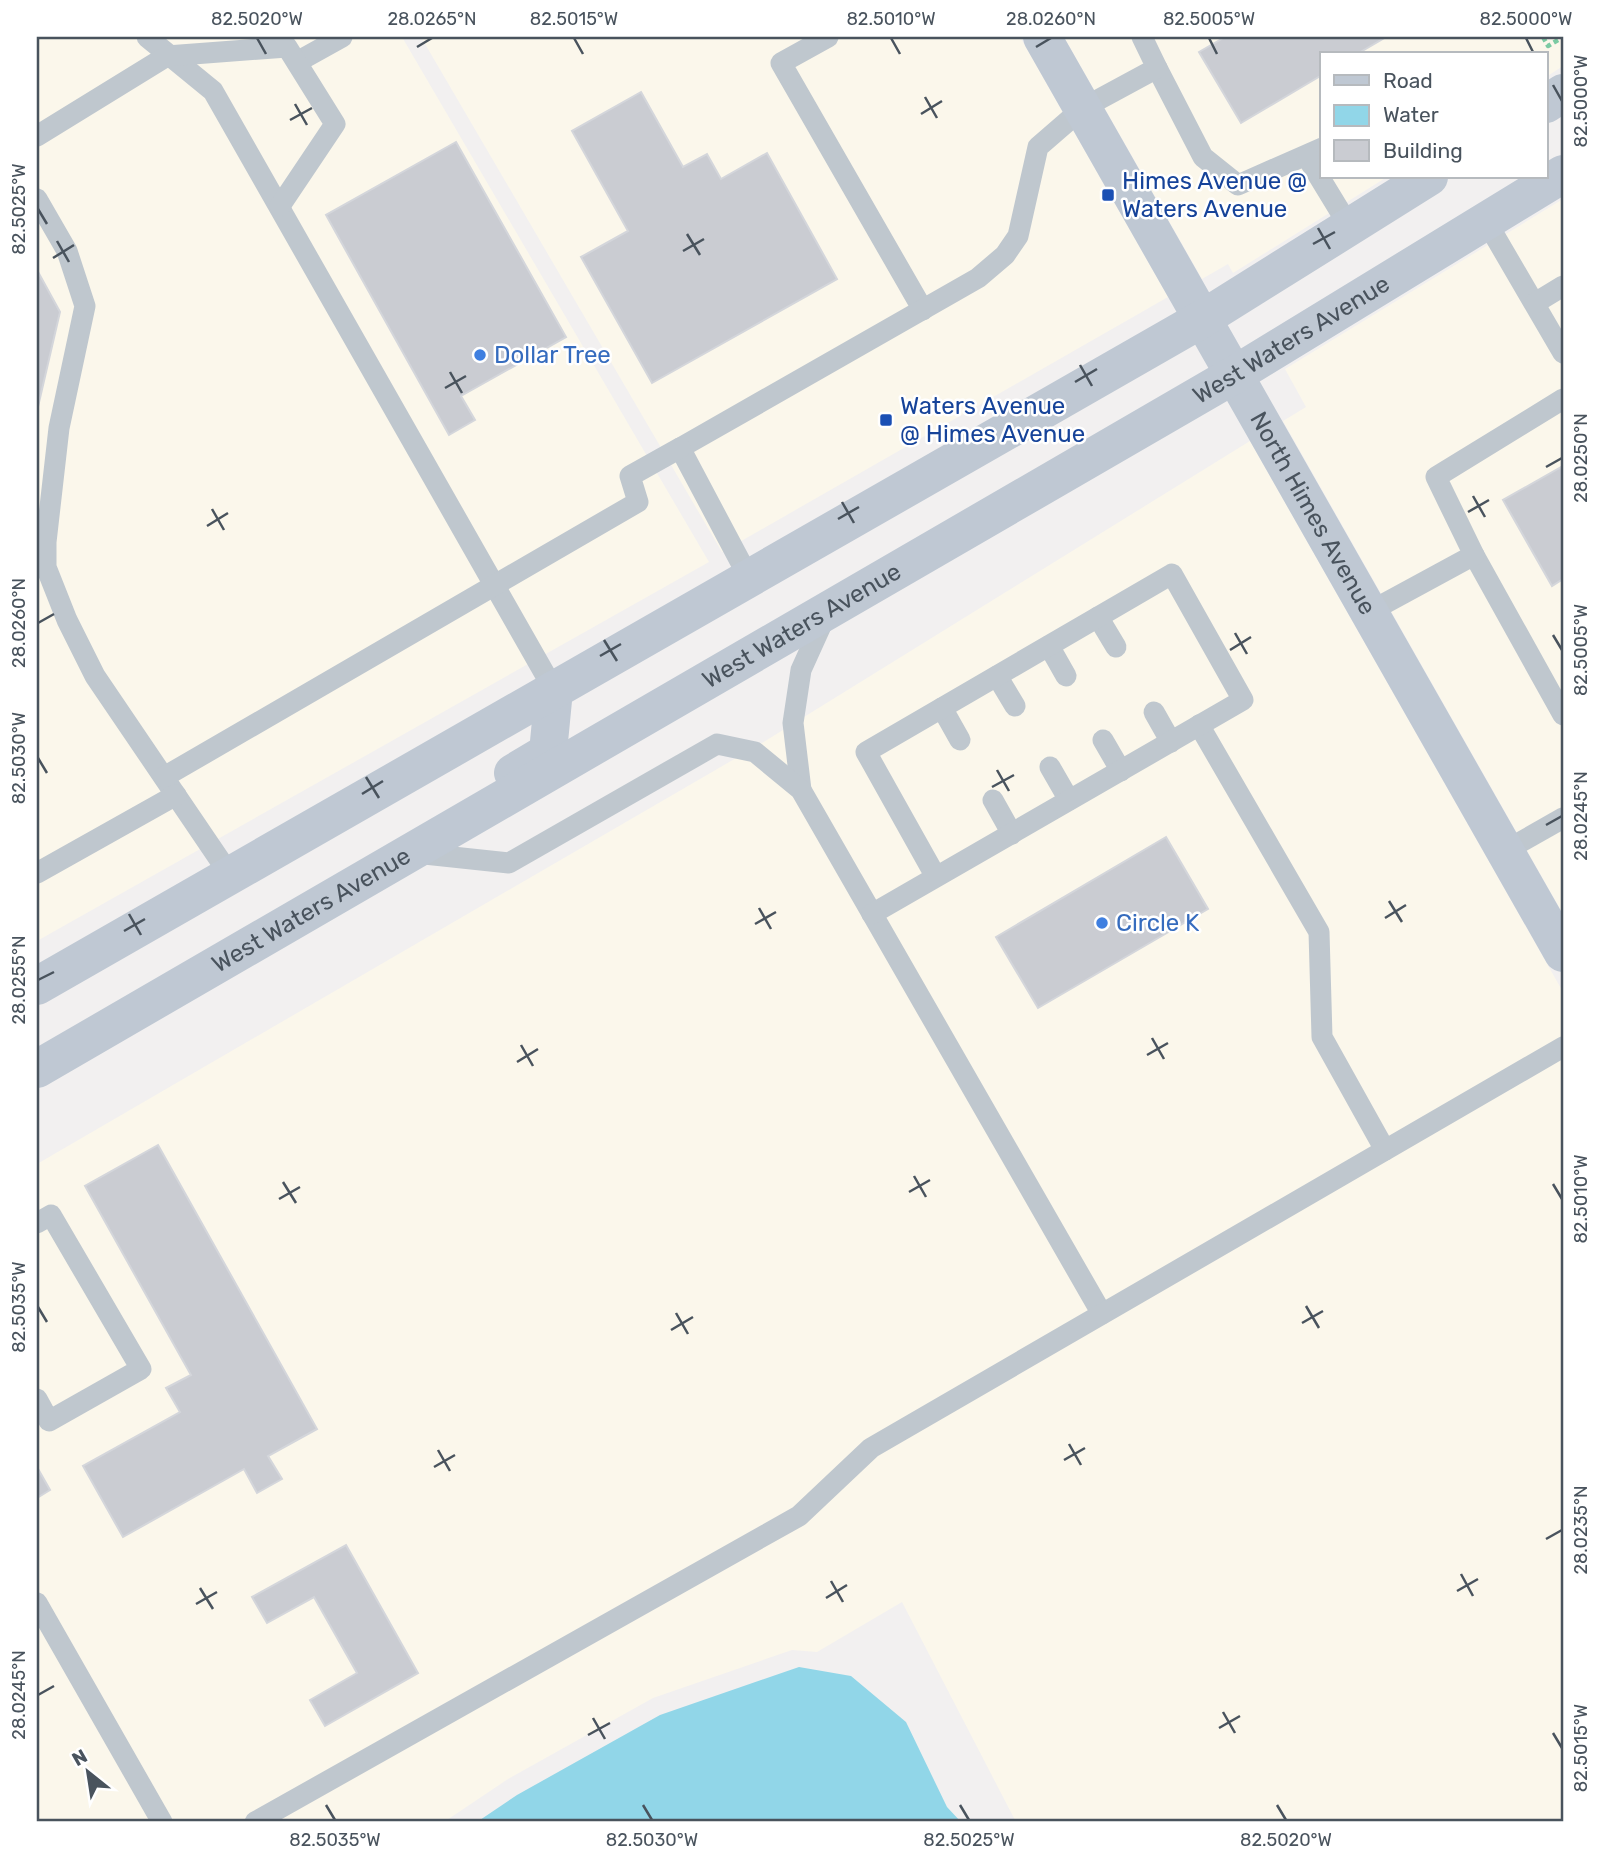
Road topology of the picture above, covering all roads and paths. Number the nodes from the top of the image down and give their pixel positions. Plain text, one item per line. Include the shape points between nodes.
1 (147, 37) edge
2 (342, 37) edge
3 (828, 37) edge
4 (1042, 37) edge
5 (1142, 37) edge
6 (1543, 37) edge
7 (1563, 37) edge
8 (167, 56) junction
9 (297, 62) junction
10 (1157, 68) junction
11 (1563, 93) edge
12 (1548, 103) edge
13 (1083, 108) junction
14 (37, 136) edge
15 (1314, 152) edge
16 (1563, 174) edge
17 (1326, 178) edge
18 (1427, 178) edge
19 (37, 199) edge
20 (280, 206) junction
21 (1486, 221) junction
22 (1349, 226) junction
23 (1563, 286) edge
24 (1535, 303) junction
25 (923, 310) junction
26 (1202, 318) junction
27 (1563, 353) edge
28 (1234, 374) junction
29 (1563, 399) edge
30 (680, 448) junction
31 (1475, 555) junction
32 (41, 570) edge
33 (749, 578) junction
34 (494, 584) junction
35 (829, 610) junction
36 (1369, 612) junction
37 (1098, 617) junction
38 (1049, 646) junction
39 (1116, 646) dead end
40 (997, 676) junction
41 (1066, 676) dead end
42 (554, 690) junction
43 (1015, 706) dead end
44 (942, 708) junction
45 (1154, 712) dead end
46 (1563, 715) edge
47 (1199, 725) junction
48 (960, 740) dead end
49 (1103, 740) dead end
50 (1171, 742) junction
51 (1050, 767) dead end
52 (1121, 771) junction
53 (170, 786) junction
54 (801, 790) junction
55 (993, 800) dead end
56 (1069, 800) junction
57 (1563, 818) edge
58 (1012, 834) junction
59 (1505, 850) junction
60 (410, 852) junction
61 (37, 873) edge
62 (230, 875) junction
63 (936, 877) junction
64 (872, 914) junction
65 (264, 937) junction
66 (1563, 953) edge
67 (37, 986) edge
68 (1563, 1047) edge
69 (37, 1069) edge
70 (1385, 1150) junction
71 (37, 1223) edge
72 (1102, 1314) junction
73 (37, 1399) edge
74 (37, 1603) edge
75 (162, 1822) edge
76 (255, 1822) edge

1 - 8 lane
2 - 9 lane
3 - 25 lane via 781,63
4 - 13 main road, North Himes Avenue
5 - 10 lane
6 - 7 path via 1548,46
8 - 9 lane via 288,47
8 - 14 lane
8 - 20 lane via 213,91
9 - 20 lane via 335,124
10 - 13 lane
10 - 15 lane via 1203,157 1238,185
11 - 12 main road
13 - 25 lane via 1038,147 1018,236 1005,255 978,278
13 - 26 main road, North Himes Avenue
16 - 21 main road, West Waters Avenue
17 - 22 lane
18 - 22 main road
19 - 32 lane via 67,251 85,306 59,428
20 - 34 lane
21 - 24 lane
21 - 28 main road, West Waters Avenue
22 - 26 main road
23 - 24 lane
24 - 27 lane
25 - 30 lane
26 - 28 main road, North Himes Avenue
26 - 33 main road
28 - 35 main road, West Waters Avenue
28 - 36 main road, North Himes Avenue
29 - 31 lane via 1436,477
30 - 33 lane
30 - 34 lane via 630,476 638,502
31 - 36 lane
31 - 46 lane
32 - 53 lane via 95,676
33 - 42 main road
34 - 42 lane
34 - 53 lane
35 - 54 lane via 801,670 793,723
35 - 60 main road, West Waters Avenue
36 - 59 main road, North Himes Avenue
37 - 38 lane
37 - 39 lane
37 - 47 lane via 1172,575 1242,701
38 - 40 lane
38 - 41 lane
40 - 43 lane
40 - 44 lane
42 - 62 main road
42 - 65 main road via 548,752 329,883
44 - 48 lane
44 - 63 lane via 866,752
45 - 50 lane
47 - 50 lane
47 - 70 lane via 1319,932 1322,1037
49 - 52 lane
50 - 52 lane
51 - 56 lane
52 - 56 lane
53 - 61 lane
53 - 62 lane
54 - 60 lane via 755,752 717,744 509,863
54 - 64 lane
55 - 58 lane
56 - 58 lane
57 - 59 lane
58 - 63 lane
59 - 66 main road, North Himes Avenue
60 - 65 main road, West Waters Avenue
62 - 67 main road
63 - 64 lane
64 - 72 lane
65 - 69 main road, West Waters Avenue
68 - 70 lane
70 - 72 lane
71 - 73 lane via 51,1215 141,1369 50,1421
72 - 76 lane via 871,1448 799,1516
74 - 75 lane

